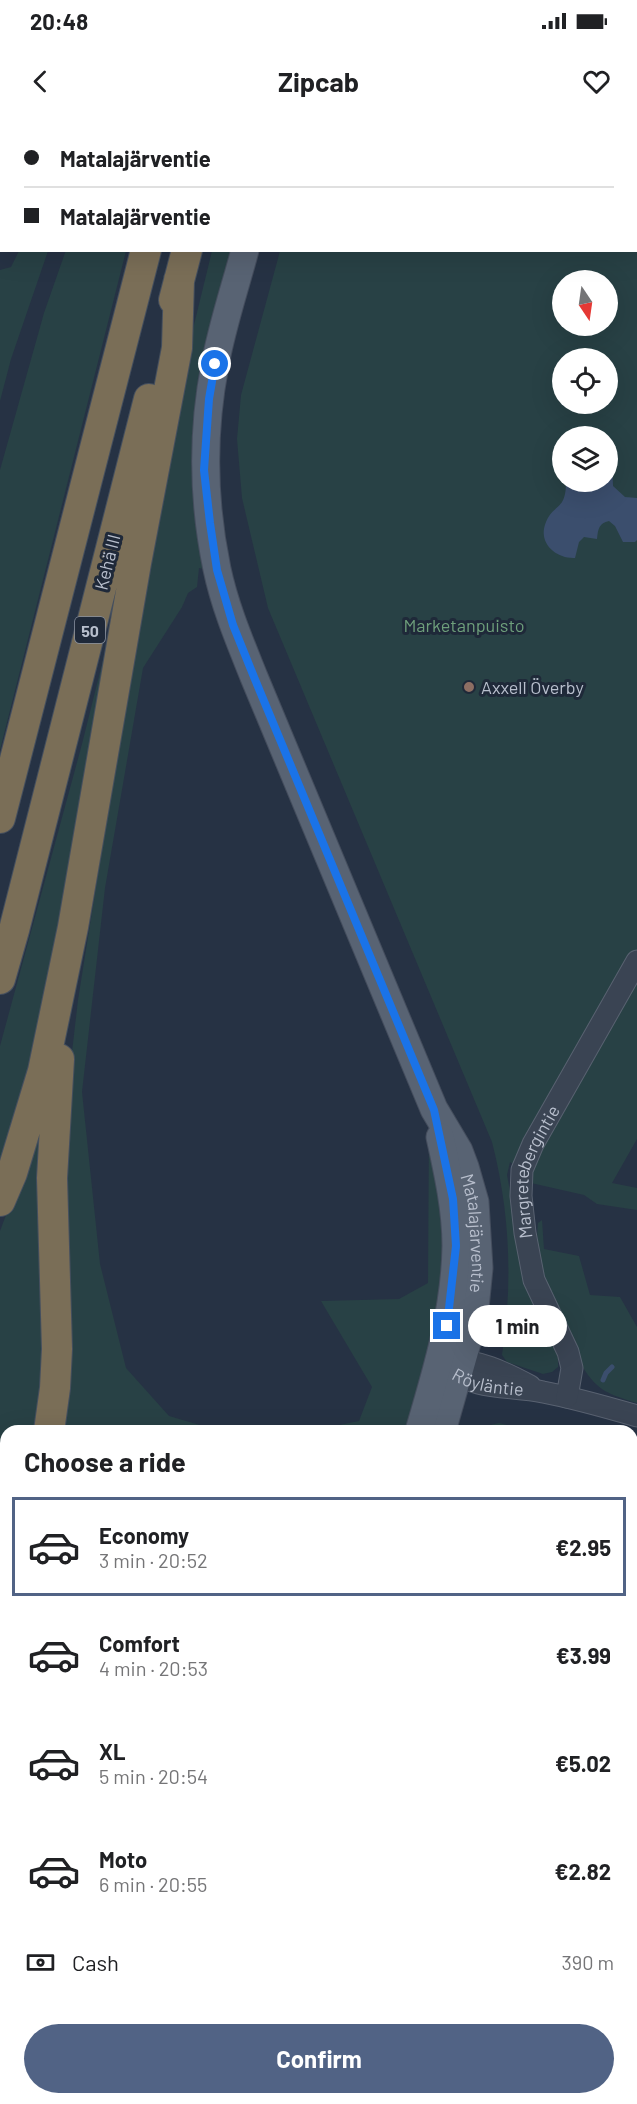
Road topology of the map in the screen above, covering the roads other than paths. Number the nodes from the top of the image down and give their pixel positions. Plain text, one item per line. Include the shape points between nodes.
1 (145, 252) edge
2 (186, 252) edge
3 (244, 252) edge
4 (178, 280) junction
5 (0, 818) edge
6 (73, 927) junction
7 (637, 960) edge
8 (0, 979) edge
9 (0, 1201) edge
10 (454, 1365) junction
11 (567, 1397) junction
12 (637, 1416) edge
13 (50, 1425) edge
14 (421, 1425) edge
15 (443, 1425) edge

1 - 5 highway, 50
2 - 4 highway, Kehä III / 50
3 - 10 main road, Matalajärventie via 209,399 204,470 217,570 233,625 434,1110 453,1199
4 - 6 highway via 177,348
4 - 8 highway, Kehä III / 50
6 - 9 highway via 43,1071
6 - 13 highway via 52,1178 57,1349
7 - 11 street, Margretebergintie via 522,1170 525,1233 534,1280 572,1368
10 - 11 street, Röyläntie via 490,1386
10 - 14 main road, Matalajärventie
10 - 15 main road, Matalajärventie
11 - 12 street, Röyläntie

